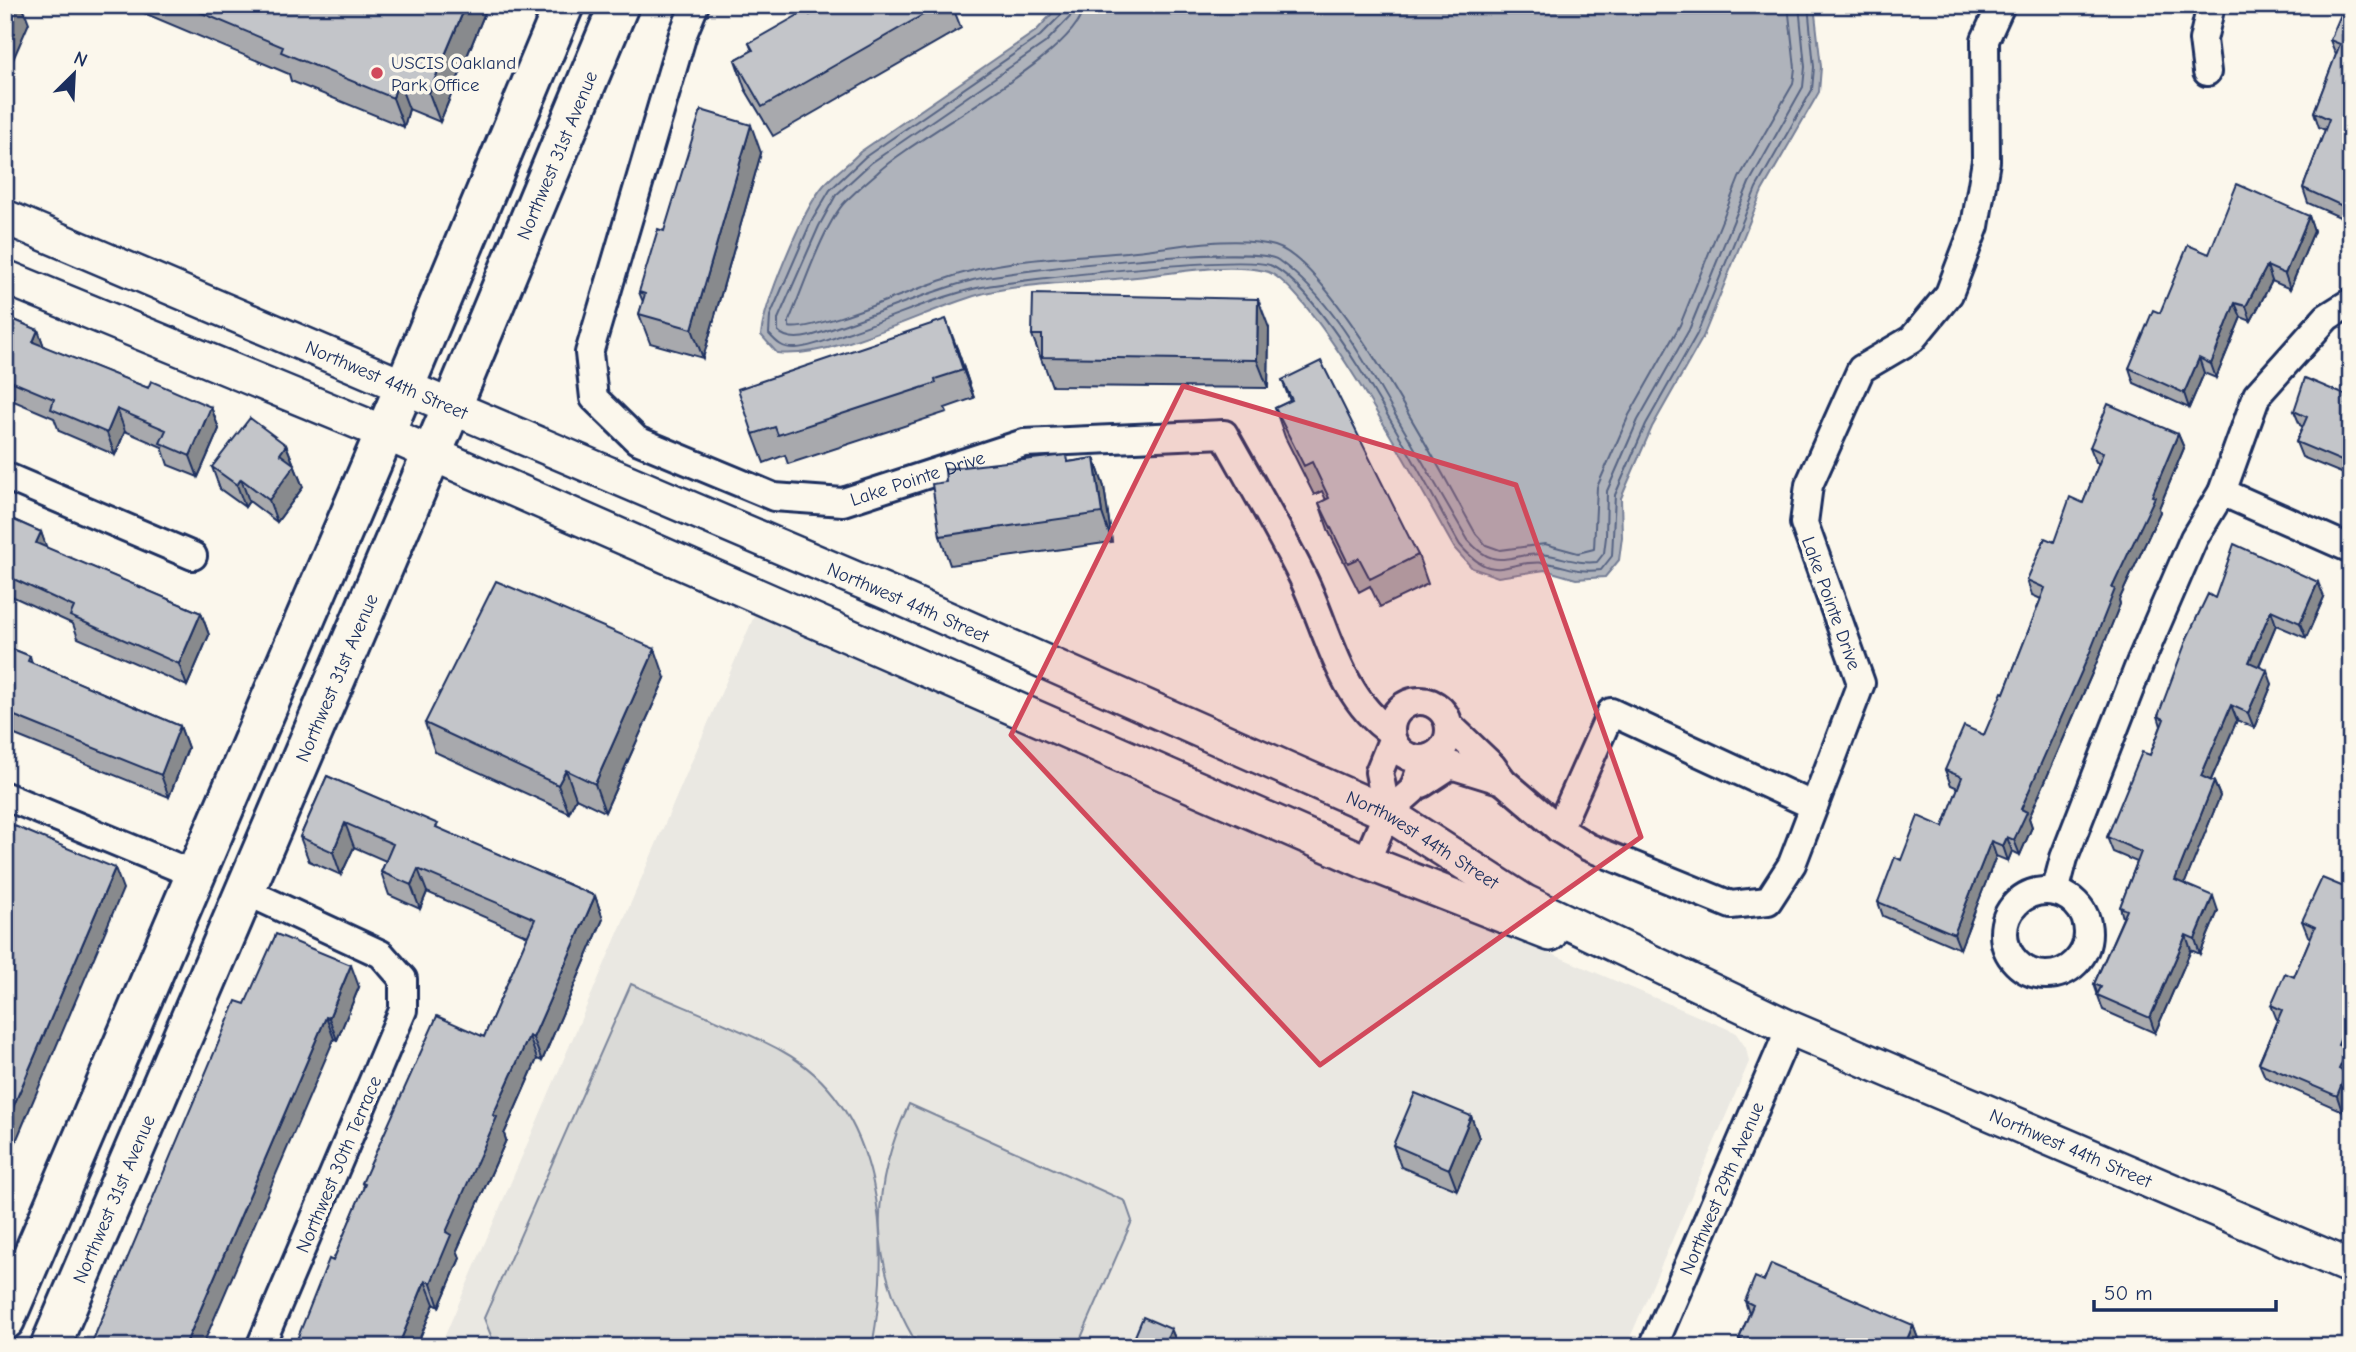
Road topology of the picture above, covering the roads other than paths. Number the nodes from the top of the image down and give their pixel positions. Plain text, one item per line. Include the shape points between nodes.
1 (564, 5) edge
2 (619, 5) edge
3 (695, 5) edge
4 (2001, 5) edge
5 (2211, 5) edge
6 (2207, 72) dead end
7 (5, 217) edge
8 (5, 276) edge
9 (2351, 302) edge
10 (404, 388) junction
11 (451, 409) junction
12 (385, 433) junction
13 (432, 454) junction
14 (5, 476) edge
15 (2222, 492) junction
16 (2351, 549) edge
17 (193, 556) dead end
18 (1349, 687) junction
19 (1402, 707) junction
20 (1392, 736) junction
21 (1455, 744) junction
22 (1424, 760) junction
23 (1413, 790) junction
24 (5, 796) edge
25 (1814, 806) junction
26 (1387, 813) junction
27 (1559, 829) junction
28 (1366, 862) junction
29 (196, 875) junction
30 (245, 891) junction
31 (2055, 892) dead end
32 (1790, 1028) junction
33 (2351, 1267) edge
34 (5, 1320) edge
35 (50, 1347) edge
36 (260, 1347) edge
37 (1653, 1347) edge

1 - 10 main road
2 - 11 main road, Northwest 31st Avenue
3 - 18 street, Lake Pointe Drive via 589,353 594,398 637,440 774,497 843,502 1024,443 1224,434 1302,577
4 - 25 street, Lake Pointe Drive via 1985,40 1986,161 1980,200 1949,294 1912,339 1861,369 1809,485 1804,523 1861,683
5 - 6 street via 2203,40
7 - 10 street, Northwest 44th Street
8 - 12 street, Northwest 44th Street
9 - 15 street via 2327,317 2257,395
10 - 11 street, Northwest 44th Street
10 - 12 main road
11 - 13 main road, Northwest 31st Avenue
11 - 26 street, Northwest 44th Street via 889,593
12 - 13 street, Northwest 44th Street
12 - 29 main road
13 - 28 street, Northwest 44th Street
13 - 30 main road, Northwest 31st Avenue
14 - 17 street
15 - 16 street
15 - 31 street via 2194,538 2146,651 2093,781
18 - 19 street, Lake Pointe Drive via 1366,698
18 - 20 street, Lake Pointe Drive
19 - 20 street via 1394,719
19 - 21 street, Lake Pointe Drive via 1418,701 1441,710
20 - 22 street, Lake Pointe Drive via 1402,753
20 - 26 street via 1379,772
21 - 22 street
21 - 23 street
21 - 27 street, Lake Pointe Drive
22 - 23 street
23 - 26 street
24 - 29 street
25 - 27 street, Lake Pointe Drive via 1792,864 1768,901 1731,905 1588,847
25 - 27 street via 1611,712
26 - 28 street
26 - 32 street, Northwest 44th Street via 1525,902
28 - 32 street, Northwest 44th Street
29 - 34 main road
30 - 35 main road, Northwest 31st Avenue
30 - 36 street, Northwest 30th Terrace via 381,954 403,979 403,1010
32 - 33 street, Northwest 44th Street
32 - 37 street, Northwest 29th Avenue

